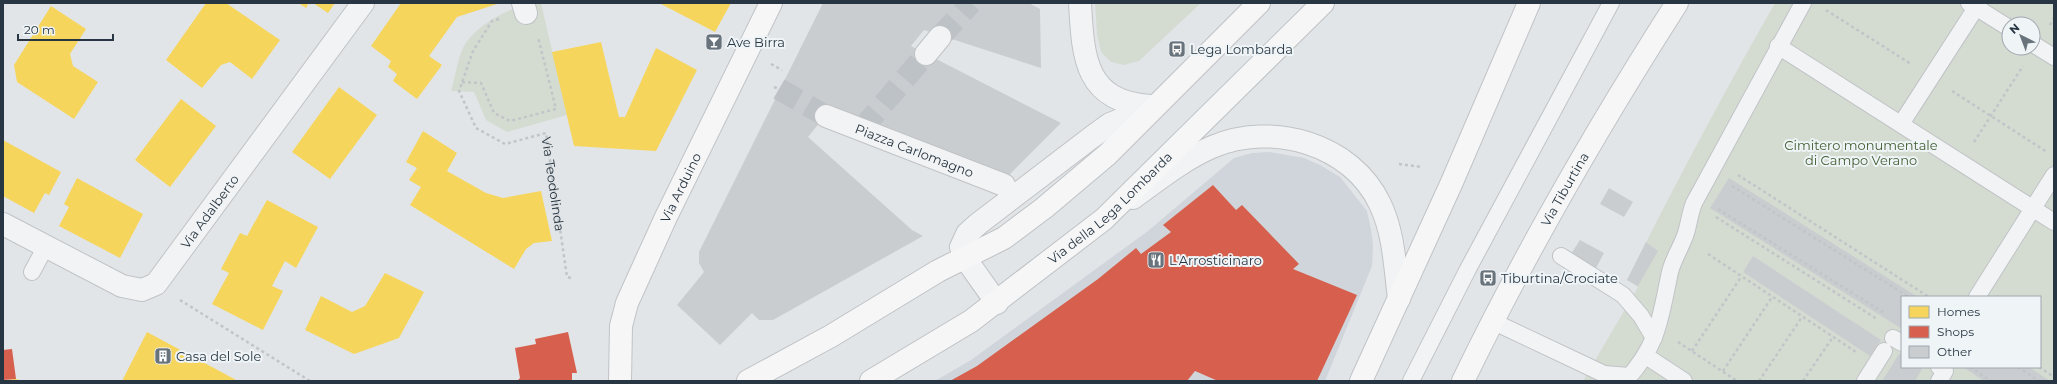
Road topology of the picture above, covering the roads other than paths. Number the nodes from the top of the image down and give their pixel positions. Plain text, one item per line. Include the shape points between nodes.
1 (363, 3) edge
2 (771, 3) edge
3 (1080, 3) edge
4 (1259, 3) edge
5 (1323, 3) edge
6 (1529, 3) edge
7 (1611, 3) edge
8 (1677, 3) edge
9 (1803, 3) edge
10 (1975, 4) edge
11 (2001, 22) edge
12 (940, 37) tunnel mouth
13 (1778, 46) junction
14 (2041, 49) edge
15 (926, 54) tunnel mouth
16 (2054, 57) edge
17 (1154, 106) junction
18 (826, 116) tunnel mouth
19 (1901, 124) junction
20 (2054, 175) edge
21 (1004, 185) dead end
22 (2033, 209) junction
23 (1104, 219) junction
24 (2054, 222) edge
25 (3, 224) edge
26 (46, 246) junction
27 (1561, 256) dead end
28 (965, 258) junction
29 (32, 272) dead end
30 (1978, 296) edge
31 (1399, 299) junction
32 (997, 303) junction
33 (1492, 321) junction
34 (1654, 338) junction
35 (1884, 351) dead end
36 (1646, 356) junction
37 (1940, 368) edge
38 (1627, 379) edge
39 (620, 381) edge
40 (748, 381) edge
41 (871, 381) edge
42 (1361, 381) edge
43 (1411, 381) edge
44 (1463, 381) edge
45 (1684, 381) edge
46 (1865, 381) edge
47 (1938, 381) edge

1 - 26 street, Via Adalberto via 156,284 142,290 128,288
2 - 39 main road, Via Arduino via 666,217 627,303 621,326
3 - 17 street via 1084,51 1093,77 1107,92 1125,103
4 - 17 main road
5 - 23 main road, Via della Lega Lombarda
6 - 31 main road via 1450,188
7 - 43 lane
8 - 33 main road, Via Tiburtina via 1604,121
9 - 13 lane
10 - 11 lane
10 - 19 lane
12 - 15 street
13 - 19 lane
13 - 34 lane via 1694,203 1687,232 1670,271
14 - 16 lane
17 - 28 main road via 1108,154 1044,208 995,243
18 - 21 street, Piazza Carlomagno
19 - 22 lane
20 - 22 lane
22 - 24 lane
22 - 30 lane
23 - 31 street via 1189,159 1212,147 1245,138 1279,137 1302,142 1324,149 1342,160 1374,191 1386,216 1393,247
23 - 32 main road, Via della Lega Lombarda
25 - 26 street
26 - 29 lane
27 - 34 lane via 1629,301 1642,316
28 - 32 street
28 - 40 main road via 938,271 831,336
31 - 42 main road
32 - 41 main road, Via della Lega Lombarda
33 - 38 lane via 1604,374
33 - 44 main road, Via Tiburtina
34 - 36 lane
35 - 46 lane
36 - 38 lane
36 - 45 lane
37 - 47 lane via 1945,371

